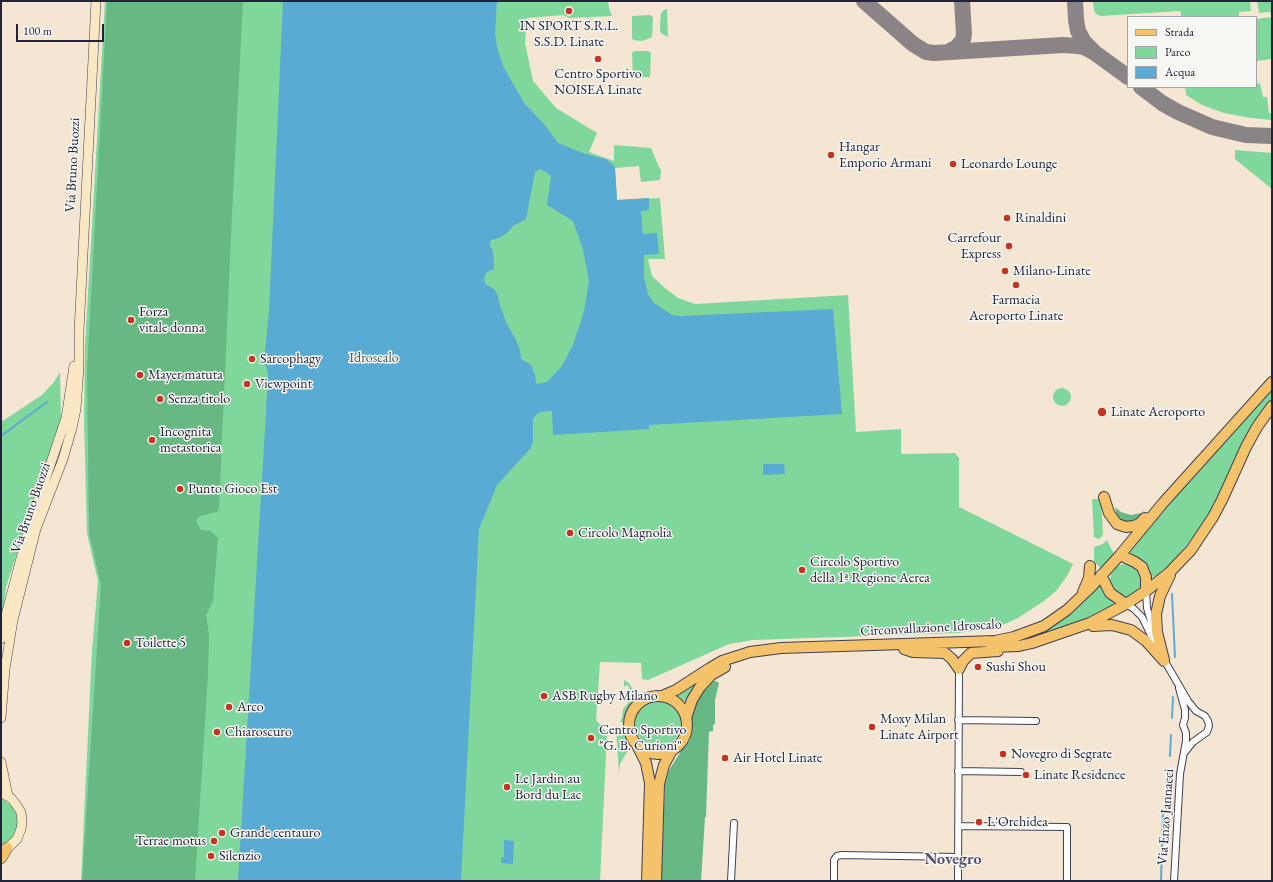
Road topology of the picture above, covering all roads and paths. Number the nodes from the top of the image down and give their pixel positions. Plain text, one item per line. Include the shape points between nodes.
1 (96, 1) edge
2 (79, 331) junction
3 (1272, 382) edge
4 (1272, 406) edge
5 (1104, 497) dead end
6 (1162, 503) junction
7 (1120, 555) junction
8 (1090, 566) dead end
9 (1175, 567) junction
10 (1101, 575) junction
11 (1146, 591) junction
12 (1076, 602) junction
13 (1126, 604) junction
14 (1062, 634) junction
15 (1, 639) edge
16 (1018, 646) junction
17 (904, 649) junction
18 (1164, 662) junction
19 (959, 669) junction
20 (1179, 688) junction
21 (662, 696) junction
22 (1199, 713) junction
23 (1, 718) edge
24 (686, 718) junction
25 (1185, 718) junction
26 (958, 720) junction
27 (1036, 721) dead end
28 (1186, 733) junction
29 (1199, 738) junction
30 (637, 745) junction
31 (672, 750) junction
32 (1184, 756) junction
33 (1, 762) edge
34 (958, 771) junction
35 (1021, 772) dead end
36 (4, 794) edge
37 (734, 823) dead end
38 (958, 826) junction
39 (4, 849) edge
40 (957, 857) junction
41 (1, 858) edge
42 (647, 881) edge
43 (656, 881) edge
44 (731, 881) edge
45 (834, 881) edge
46 (958, 881) edge
47 (1067, 881) edge
48 (1174, 881) edge

1 - 2 main road, Via Bruno Buozzi
2 - 15 main road, Via Bruno Buozzi via 66,418 29,528
2 - 23 main road, Via Bruno Buozzi via 76,409 63,459 36,529 12,620
3 - 6 main road, Circonvallazione Idroscalo
4 - 9 main road, Circonvallazione Idroscalo via 1246,447 1213,517 1191,550
5 - 6 main road via 1113,520 1126,527 1139,524
6 - 7 main road, Circonvallazione Idroscalo
7 - 10 main road, Circonvallazione Idroscalo
7 - 11 main road via 1142,567 1146,577
8 - 12 main road via 1086,587
9 - 11 main road, Circonvallazione Idroscalo
9 - 18 main road via 1162,589 1156,610 1156,628
10 - 12 main road, Circonvallazione Idroscalo
10 - 13 main road via 1110,593
11 - 13 main road, Circonvallazione Idroscalo
11 - 18 street, Via Enzo Jannacci via 1148,614
12 - 21 main road, Circonvallazione Idroscalo via 1044,626 1005,640 781,648 750,652 722,662
13 - 14 main road, Circonvallazione Idroscalo via 1095,622
13 - 18 street, Via Enzo Jannacci via 1142,617
14 - 16 main road, Circonvallazione Idroscalo
14 - 18 main road via 1099,625 1120,626 1140,636
16 - 17 main road, Circonvallazione Idroscalo
16 - 19 main road via 1002,651 973,652 962,661
17 - 19 main road via 946,654
17 - 24 main road, Circonvallazione Idroscalo via 781,654 738,662 719,670 705,682 692,700
18 - 20 street, Via Enzo Jannacci
19 - 26 street
20 - 22 street, Via Enzo Jannacci
20 - 25 street, Via Enzo Jannacci via 1185,707
21 - 24 main road via 677,703
21 - 30 main road via 650,697 634,708 629,726
22 - 25 street via 1190,714
22 - 29 street, Via Enzo Jannacci via 1206,718 1209,726 1206,734
24 - 31 main road via 686,734
25 - 28 street, Via Enzo Jannacci via 1183,725
26 - 27 street
26 - 34 street
28 - 29 street via 1190,737
28 - 32 street, Via Enzo Jannacci
29 - 32 street, Via Enzo Jannacci via 1191,744
30 - 31 main road via 653,753 660,754
30 - 42 main road via 646,763 650,783
31 - 43 main road via 664,765 659,784
32 - 48 street, Via Enzo Jannacci via 1180,774
33 - 36 main road
34 - 35 street
34 - 38 street
36 - 39 main road via 18,806 22,822 19,836
37 - 44 street
38 - 40 street
38 - 47 street via 1067,827
39 - 41 highway
40 - 45 street via 837,856 834,860
40 - 46 street

